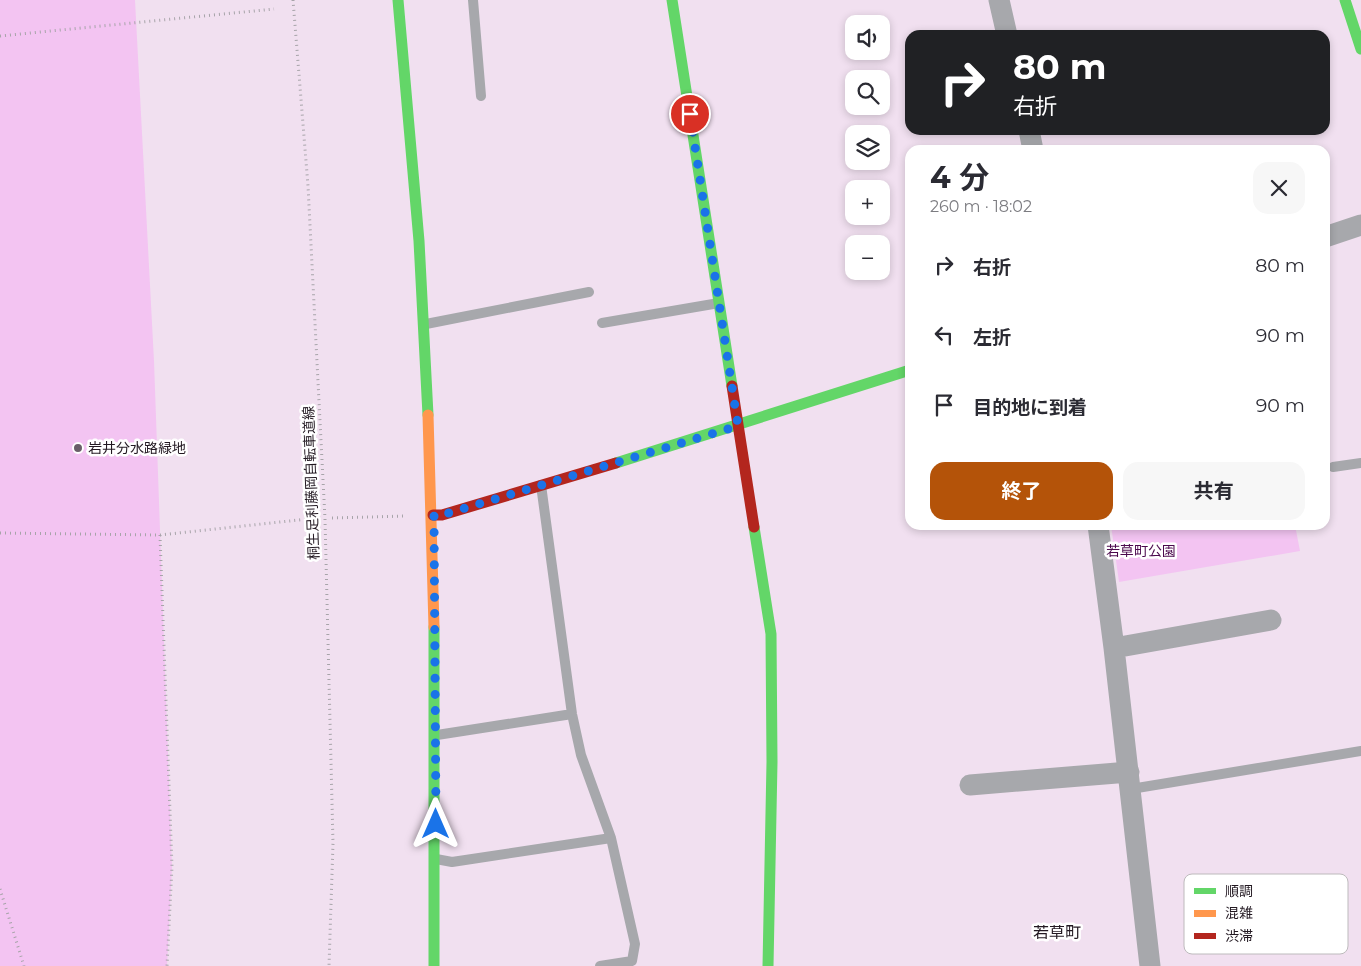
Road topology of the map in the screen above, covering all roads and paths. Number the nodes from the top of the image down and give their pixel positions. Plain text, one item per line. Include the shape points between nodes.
1 (293, 0) edge
2 (398, 0) edge
3 (473, 0) edge
4 (672, 0) edge
5 (999, 0) edge
6 (1345, 0) edge
7 (274, 9) dead end
8 (1006, 30) edge
9 (0, 36) edge
10 (1361, 49) edge
11 (481, 96) dead end
12 (1361, 225) edge
13 (1330, 234) edge
14 (589, 292) dead end
15 (720, 303) junction
16 (602, 323) dead end
17 (424, 324) junction
18 (905, 372) edge
19 (738, 426) junction
20 (1361, 463) edge
21 (1333, 467) dead end
22 (541, 485) junction
23 (434, 515) junction
24 (409, 516) dead end
25 (317, 518) dead end
26 (332, 518) dead end
27 (1099, 530) edge
28 (0, 533) edge
29 (160, 535) junction
30 (1271, 620) dead end
31 (1114, 648) junction
32 (572, 714) junction
33 (435, 736) junction
34 (1361, 751) edge
35 (1130, 780) junction
36 (970, 785) dead end
37 (611, 838) junction
38 (436, 859) junction
39 (0, 889) edge
40 (24, 966) edge
41 (167, 966) edge
42 (329, 966) edge
43 (434, 966) edge
44 (600, 966) edge
45 (768, 966) edge
46 (1150, 966) edge

1 - 42 path, 桐生足利藤岡自転車道線 via 308,186 324,519 333,844
2 - 17 street via 410,113
3 - 11 lane
4 - 15 street
5 - 8 street
6 - 10 street
7 - 9 path
12 - 13 street
14 - 17 lane
15 - 16 lane
15 - 19 street
17 - 23 street
18 - 19 street
19 - 22 street
19 - 45 street via 771,634
20 - 21 lane
22 - 23 street
22 - 32 lane
23 - 33 street
24 - 26 path
25 - 29 path
27 - 31 street
28 - 29 path
29 - 41 path via 172,867
30 - 31 street
31 - 35 street
32 - 33 lane
32 - 37 lane via 581,755
33 - 38 street
34 - 35 lane
35 - 36 street
35 - 46 street
37 - 38 lane via 452,862
37 - 44 lane via 635,944 632,961
38 - 43 street
39 - 40 path

